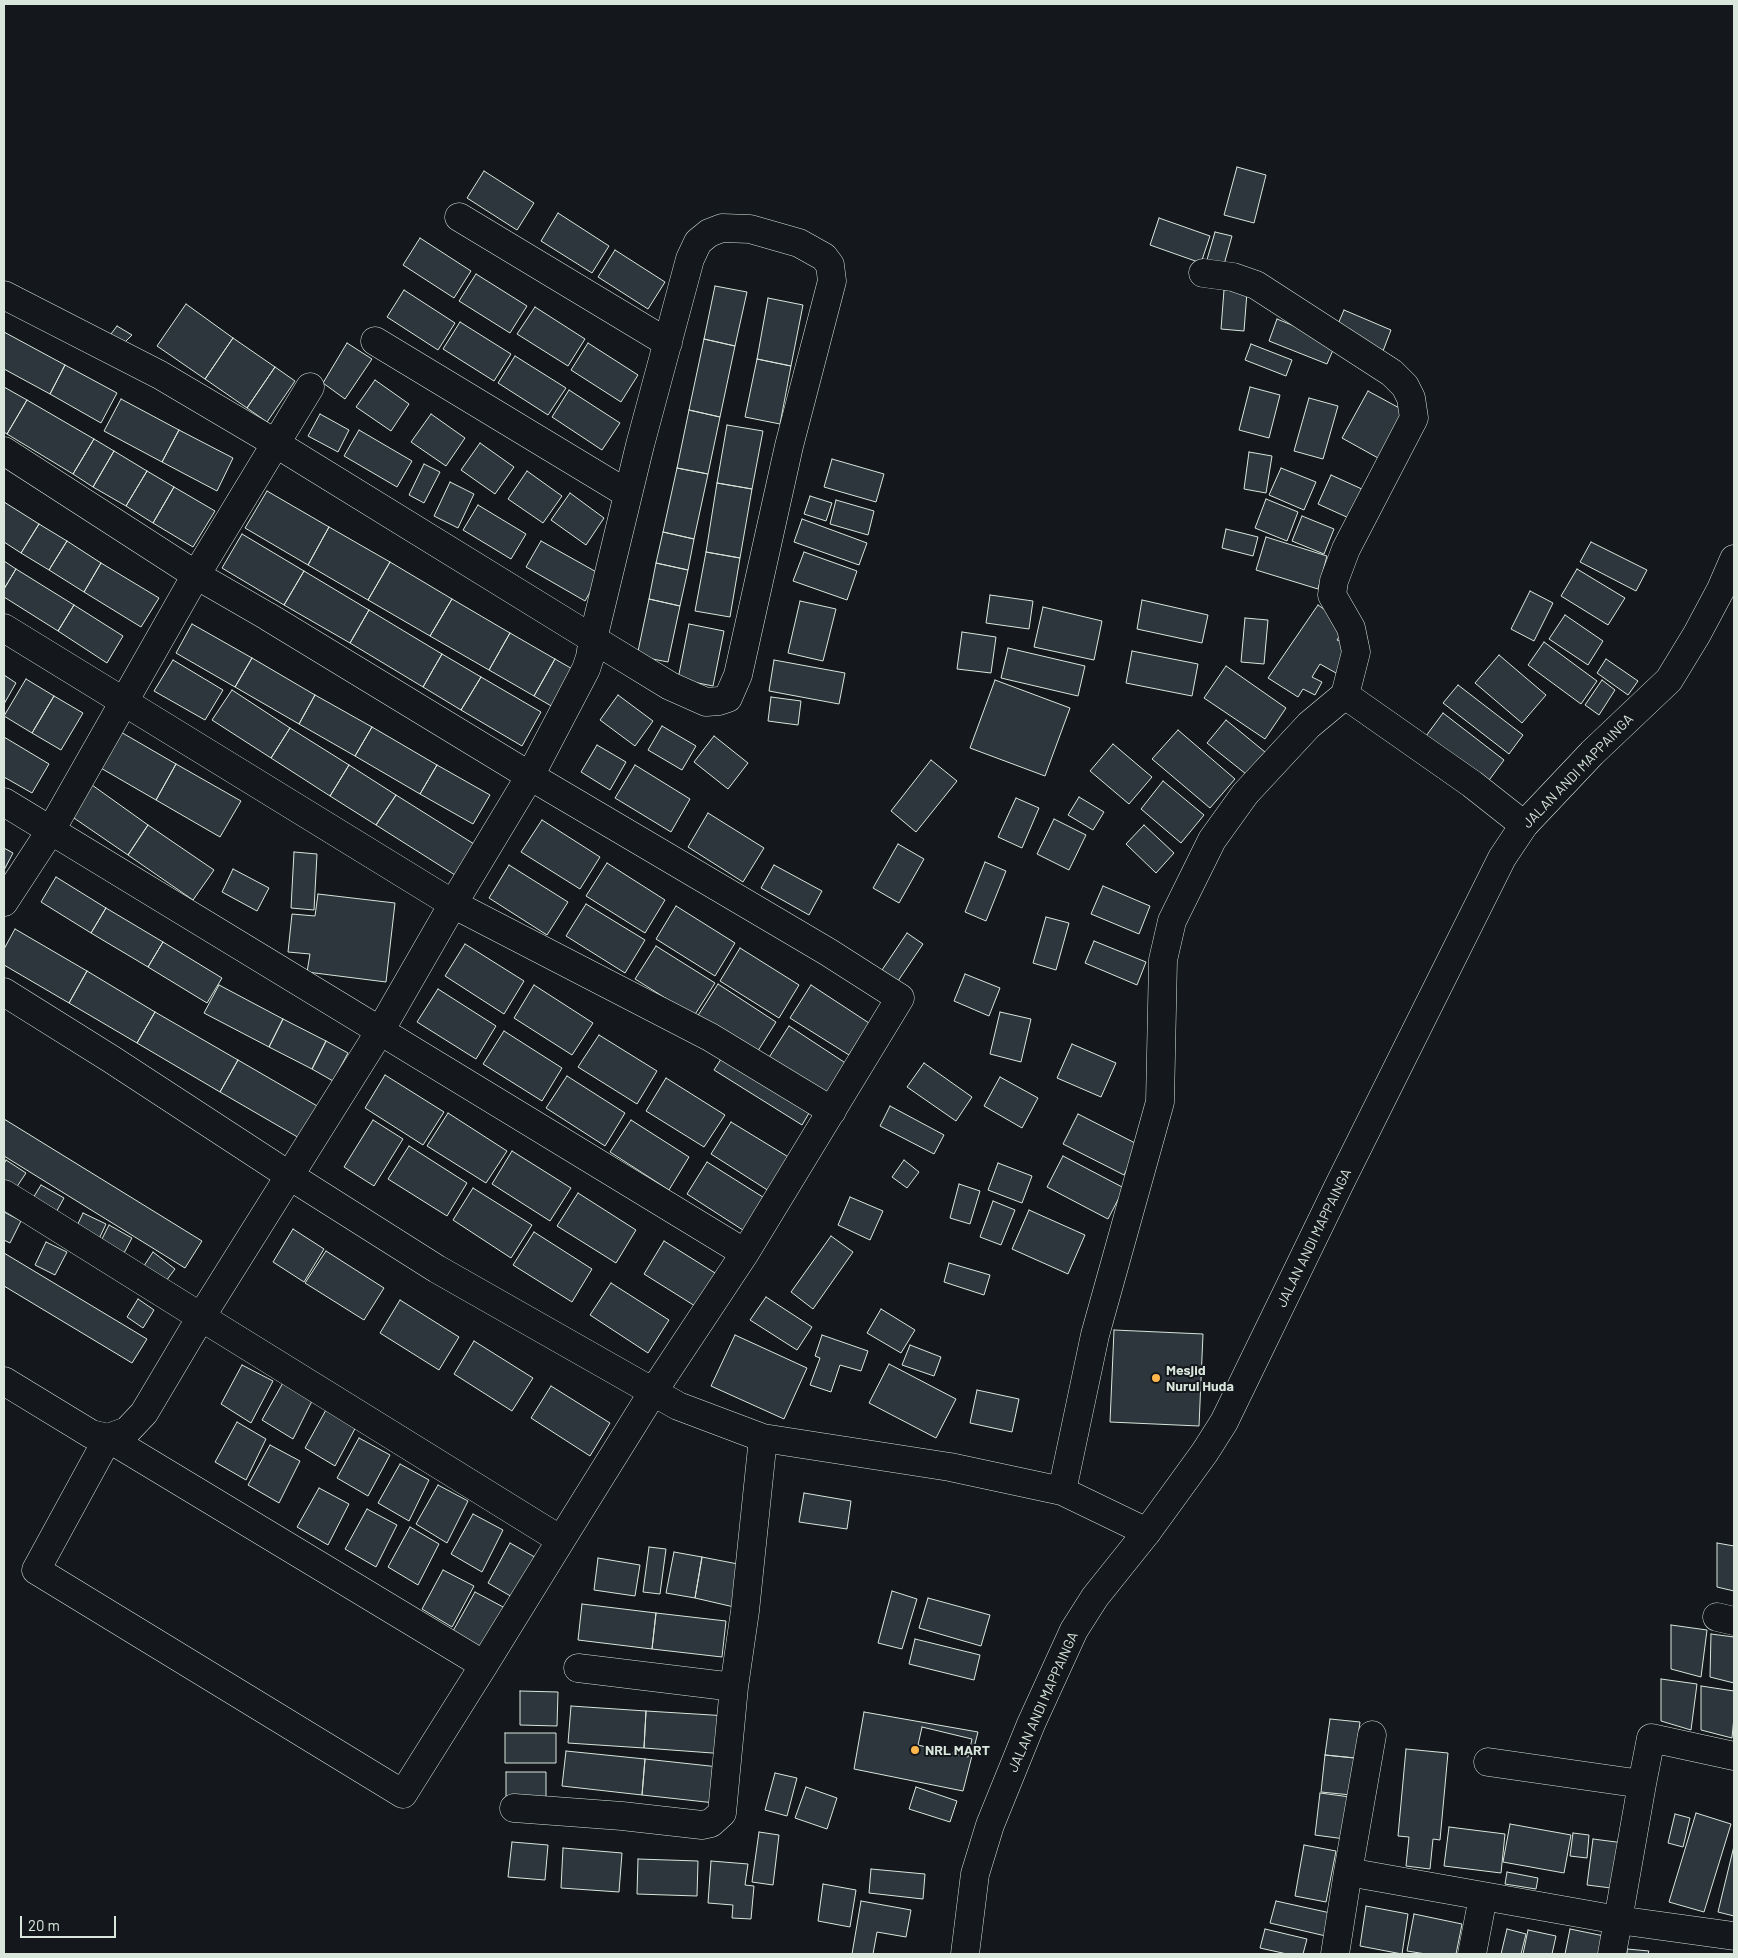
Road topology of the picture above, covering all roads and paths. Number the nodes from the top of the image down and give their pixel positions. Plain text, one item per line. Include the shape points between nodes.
1 (458, 217) dead end
2 (1203, 273) dead end
3 (4, 295) edge
4 (375, 341) dead end
5 (668, 343) junction
6 (310, 387) dead end
7 (275, 442) junction
8 (4, 452) edge
9 (628, 494) junction
10 (1734, 559) edge
11 (196, 575) junction
12 (4, 628) edge
13 (593, 639) junction
14 (1345, 696) junction
15 (124, 701) junction
16 (530, 776) junction
17 (4, 802) edge
18 (1524, 824) junction
19 (51, 830) junction
20 (4, 902) edge
21 (453, 904) junction
22 (4, 992) edge
23 (380, 1031) junction
24 (832, 1111) junction
25 (290, 1176) junction
26 (4, 1194) edge
27 (744, 1253) junction
28 (201, 1317) junction
29 (4, 1381) edge
30 (653, 1392) junction
31 (108, 1438) junction
32 (763, 1438) junction
33 (1062, 1491) junction
34 (1147, 1532) junction
35 (561, 1540) junction
36 (484, 1665) junction
37 (578, 1668) dead end
38 (734, 1686) junction
39 (1372, 1736) dead end
40 (1734, 1756) edge
41 (1488, 1762) dead end
42 (1642, 1784) junction
43 (514, 1808) dead end
44 (1348, 1872) junction
45 (1482, 1897) junction
46 (1618, 1920) junction
47 (1734, 1936) edge
48 (965, 1954) edge
49 (1334, 1954) edge
50 (1472, 1954) edge
51 (1612, 1954) edge

1 - 5 street
2 - 14 street via 1233,277 1256,285 1392,373 1411,398 1414,418 1346,549 1334,581 1332,595 1351,628 1356,652
3 - 7 street via 160,375
4 - 9 street
5 - 9 street
5 - 13 street via 690,259 698,242 709,233 722,228 750,230 799,243 817,252 830,265 832,281 790,446 738,675 728,698 706,702 688,695
6 - 7 street
7 - 11 street
7 - 13 street
8 - 11 street
9 - 13 street
10 - 18 street, JALAN ANDI MAPPAINGA via 1697,634 1669,680 1585,759
11 - 15 street
11 - 16 street
12 - 15 street
13 - 16 street via 586,669
14 - 18 street
14 - 33 street via 1309,725 1245,794 1212,840 1172,921 1163,960 1160,1102 1095,1335
15 - 19 street
15 - 21 street
16 - 21 street
16 - 24 street via 820,947 900,998
17 - 19 street
18 - 34 street, JALAN ANDI MAPPAINGA via 1502,858 1446,969 1224,1422
19 - 20 street
19 - 23 street
21 - 23 street
21 - 24 street via 710,1038
22 - 25 street
23 - 25 street
23 - 27 street
24 - 27 street
25 - 28 street
25 - 30 street via 437,1269
26 - 28 street
27 - 30 street
28 - 31 street via 144,1413 127,1431
28 - 35 street
29 - 31 street via 91,1434
30 - 32 street via 678,1406
30 - 35 street
31 - 36 street
31 - 36 street via 36,1570 394,1789 403,1794
32 - 33 street via 950,1467
32 - 38 street
33 - 34 street
34 - 48 street, JALAN ANDI MAPPAINGA via 1095,1597 1074,1630 1031,1724 990,1825 975,1874
35 - 36 street
37 - 38 street
38 - 43 street via 722,1813 711,1822 687,1825 622,1816
39 - 44 street
40 - 42 street via 1650,1738
41 - 42 street
42 - 46 street
44 - 45 street
44 - 49 street
45 - 46 street
45 - 50 street
46 - 47 street
46 - 51 street

